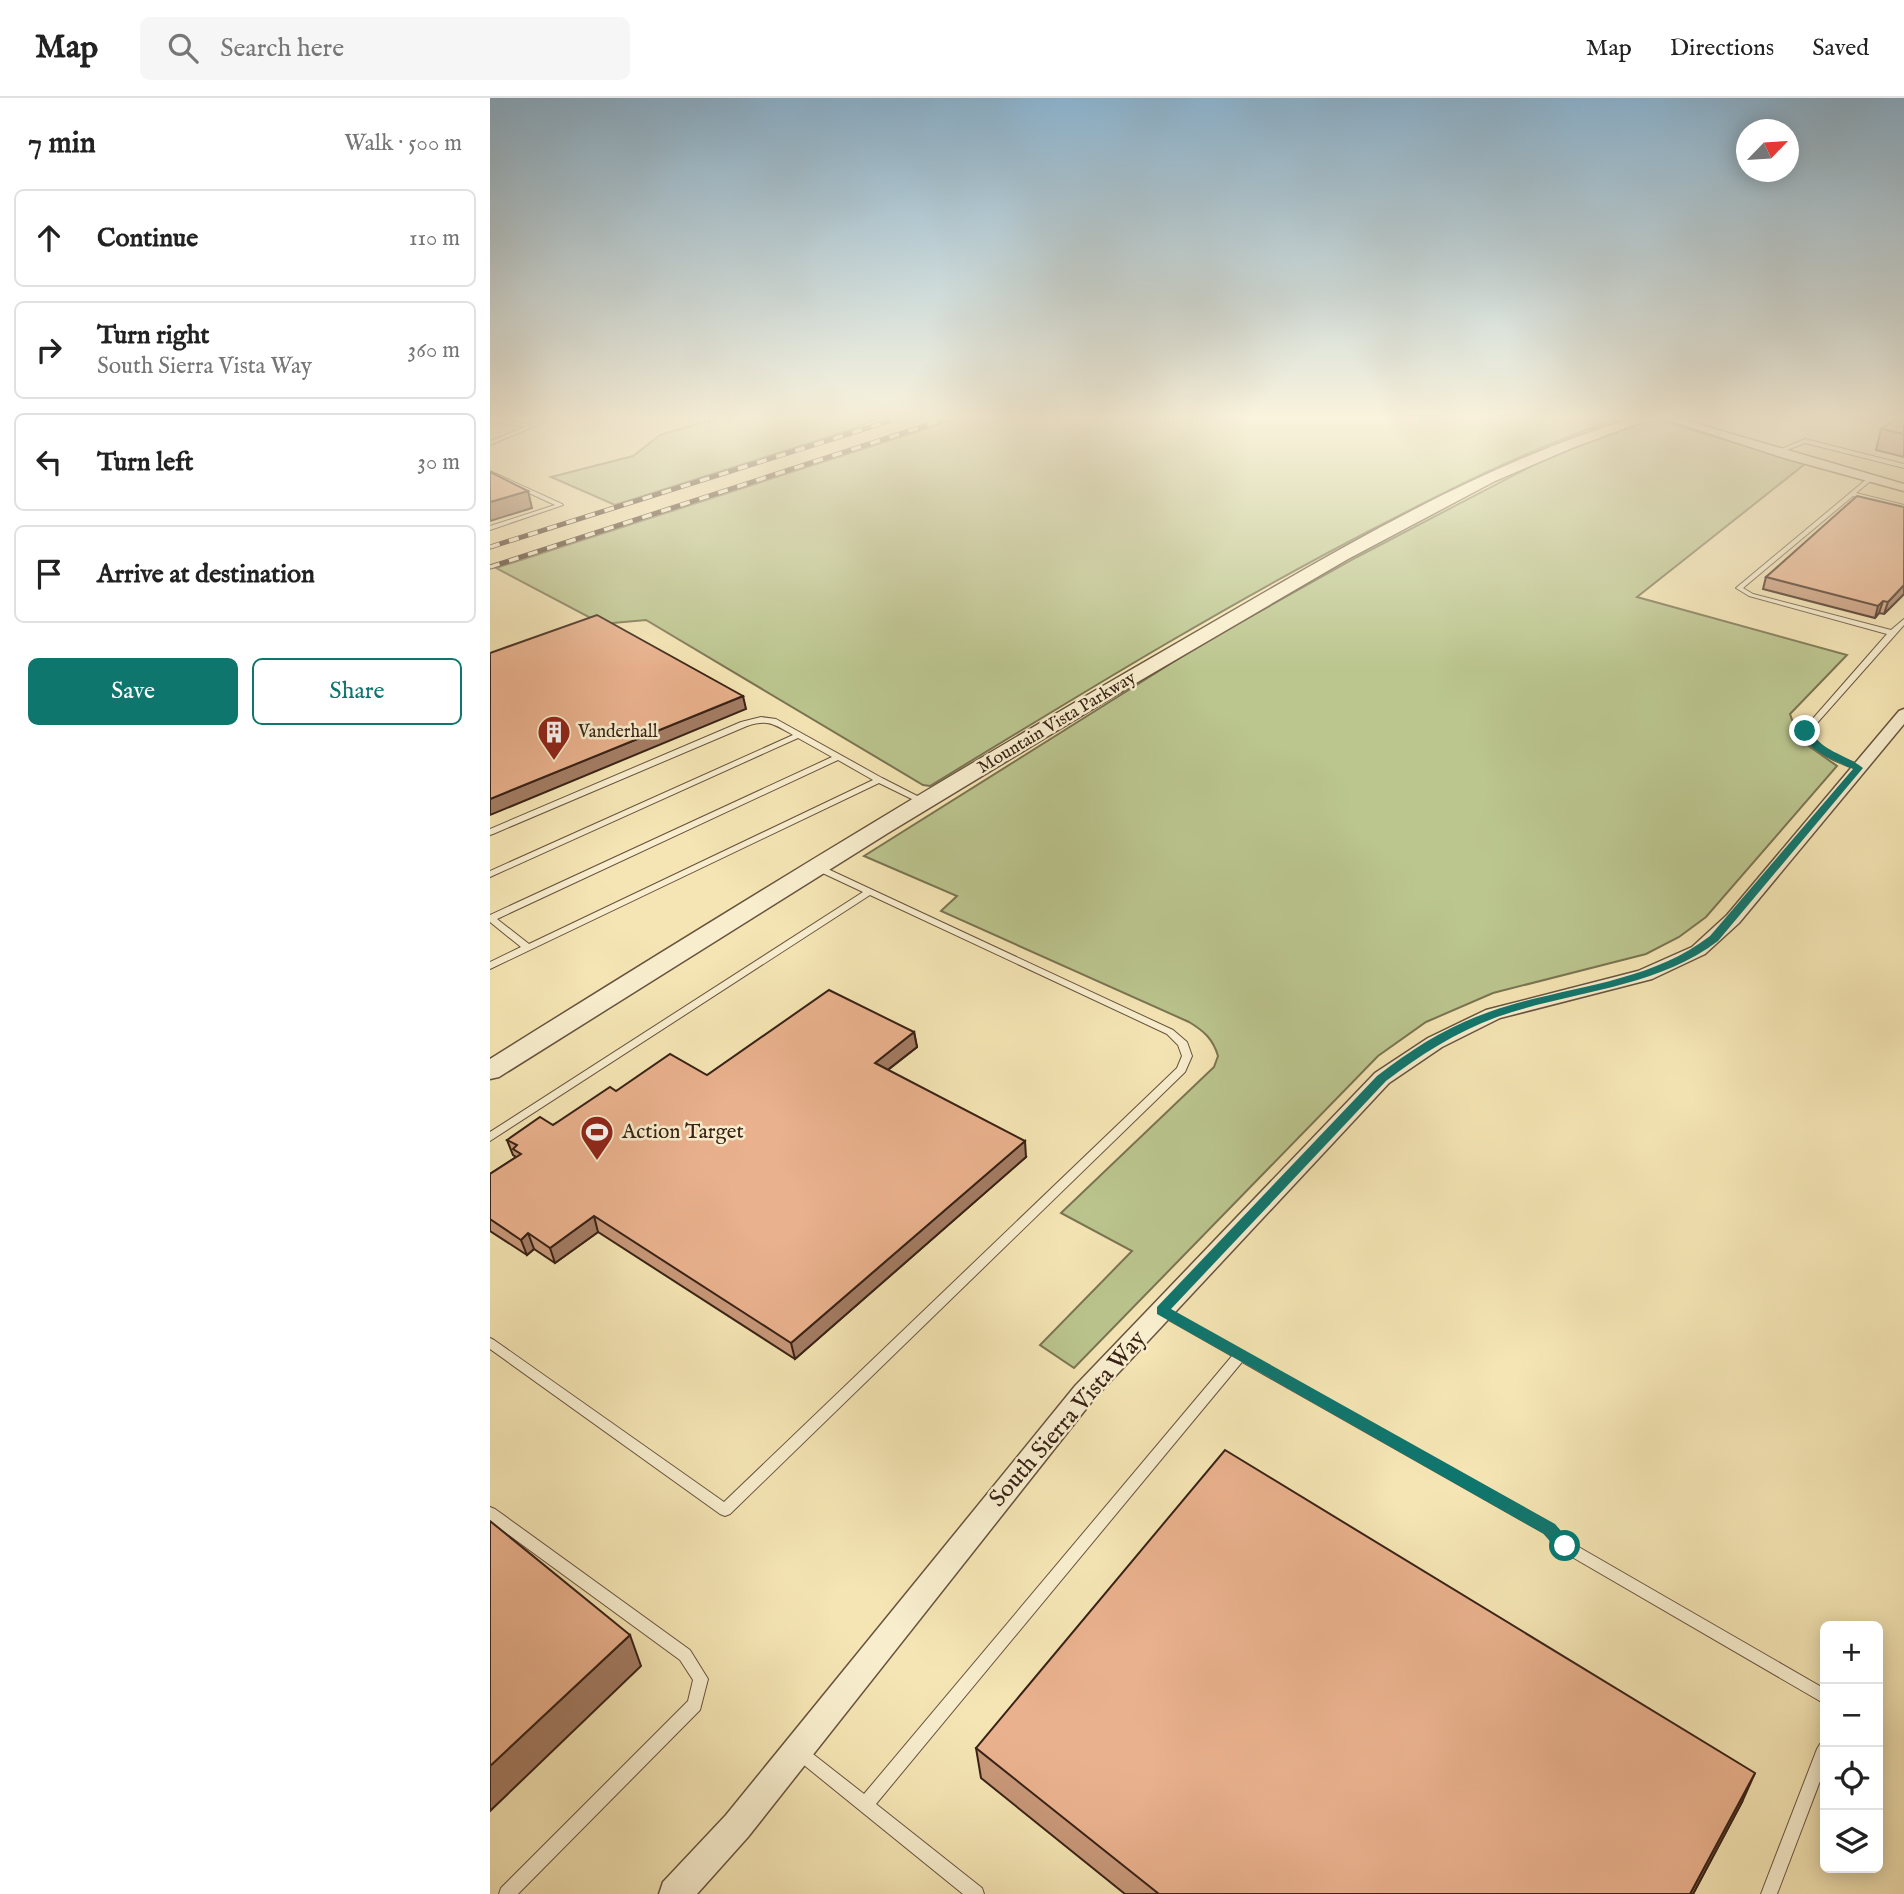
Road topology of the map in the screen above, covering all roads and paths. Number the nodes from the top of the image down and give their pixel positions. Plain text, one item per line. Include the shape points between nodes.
1 (553, 502) edge
2 (1443, 502) edge
3 (1843, 502) edge
4 (1886, 502) edge
5 (1904, 506) edge
6 (490, 528) edge
7 (1904, 621) edge
8 (1892, 633) junction
9 (1904, 714) edge
10 (799, 735) junction
11 (839, 757) junction
12 (1858, 768) junction
13 (879, 780) junction
14 (925, 802) junction
15 (490, 832) edge
16 (816, 867) junction
17 (490, 874) edge
18 (869, 892) junction
19 (490, 918) edge
20 (528, 948) junction
21 (490, 966) edge
22 (490, 1070) edge
23 (490, 1137) edge
24 (1162, 1311) junction
25 (490, 1343) edge
26 (1240, 1355) junction
27 (490, 1513) edge
28 (1820, 1694) edge
29 (797, 1751) junction
30 (1820, 1762) edge
31 (865, 1805) junction
32 (507, 1894) edge
33 (675, 1894) edge
34 (976, 1894) edge
35 (1769, 1894) edge

1 - 6 lane via 560,505
2 - 14 street, Mountain Vista Parkway via 1206,633
3 - 8 lane via 1739,588
4 - 5 lane
7 - 8 lane
8 - 12 lane via 1805,731 1823,750
9 - 12 street, South Sierra Vista Way
10 - 11 lane
10 - 15 lane via 774,721 744,724
10 - 17 lane
11 - 13 lane
11 - 19 lane
12 - 24 street, South Sierra Vista Way via 1732,919 1694,954 1628,980 1493,1014 1449,1033 1382,1078
13 - 14 lane
13 - 20 lane
14 - 16 street, Mountain Vista Parkway
16 - 18 lane
16 - 22 street, Mountain Vista Parkway
18 - 23 lane
18 - 25 lane via 1170,1032 1183,1044 1187,1056 1181,1070 725,1510
19 - 20 lane
20 - 21 lane
24 - 26 lane
24 - 29 street, South Sierra Vista Way via 1084,1393
26 - 28 lane via 1549,1529 1565,1546
26 - 31 lane
27 - 32 lane via 685,1655 701,1679 695,1705
29 - 31 lane
29 - 33 street, South Sierra Vista Way
30 - 35 lane
31 - 34 lane

